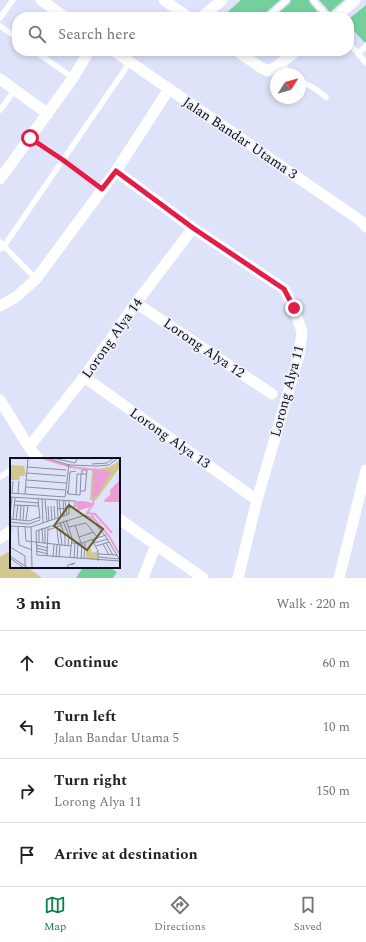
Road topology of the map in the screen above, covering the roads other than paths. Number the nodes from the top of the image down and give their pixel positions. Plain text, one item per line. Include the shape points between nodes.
1 (12, 0) edge
2 (41, 0) edge
3 (164, 0) edge
4 (222, 0) edge
5 (287, 0) edge
6 (313, 0) edge
7 (355, 0) edge
8 (58, 12) edge
9 (181, 12) edge
10 (208, 12) edge
11 (273, 12) edge
12 (324, 12) edge
13 (342, 12) edge
14 (0, 18) edge
15 (0, 26) edge
16 (12, 34) edge
17 (366, 46) edge
18 (354, 49) edge
19 (358, 54) junction
20 (42, 56) edge
21 (85, 56) edge
22 (121, 56) edge
23 (244, 56) edge
24 (290, 56) edge
25 (130, 62) junction
26 (366, 63) edge
27 (280, 64) junction
28 (285, 68) edge
29 (73, 78) junction
30 (0, 79) edge
31 (306, 85) edge
32 (169, 89) junction
33 (15, 90) junction
34 (326, 97) dead end
35 (0, 110) edge
36 (48, 114) junction
37 (30, 138) junction
38 (63, 160) junction
39 (116, 171) junction
40 (0, 179) edge
41 (102, 189) junction
42 (366, 227) edge
43 (193, 228) junction
44 (1, 246) edge
45 (36, 279) junction
46 (136, 303) junction
47 (0, 306) edge
48 (84, 377) junction
49 (272, 394) dead end
50 (0, 400) edge
51 (4, 417) edge
52 (33, 455) edge
53 (366, 470) edge
54 (10, 471) edge
55 (0, 477) edge
56 (257, 500) junction
57 (120, 520) edge
58 (10, 532) edge
59 (0, 538) edge
60 (156, 545) junction
61 (143, 578) edge
62 (203, 578) edge
63 (238, 578) edge
64 (339, 578) edge

1 - 14 lane
2 - 8 street
3 - 9 street
4 - 10 street
5 - 11 lane
6 - 12 lane
7 - 13 street
15 - 16 lane
17 - 19 lane
18 - 19 lane
19 - 26 lane
20 - 29 lane
21 - 29 street
22 - 25 street, Jalan Bandar Utama 3
23 - 27 street via 268,71
24 - 27 street
25 - 32 street, Jalan Bandar Utama 3
25 - 38 lane
27 - 28 lane
29 - 36 street
30 - 33 street
31 - 34 lane
32 - 39 street
32 - 42 street, Jalan Bandar Utama 3 via 361,221
33 - 35 lane
33 - 36 street
36 - 37 street
37 - 38 lane
37 - 40 street
38 - 41 lane
38 - 44 lane
39 - 41 street
39 - 43 street, Lorong Alya 11
41 - 45 street
43 - 46 street, Lorong Alya 14
43 - 56 street, Lorong Alya 11 via 284,289 302,332 299,355
44 - 45 lane
45 - 47 street via 16,297
46 - 48 street, Lorong Alya 14
46 - 49 street, Lorong Alya 12
48 - 52 street, Lorong Alya 14
48 - 56 street, Lorong Alya 13
50 - 51 street
51 - 52 street
53 - 64 street
54 - 55 lane
56 - 63 street, Lorong Alya 11
57 - 60 street
58 - 59 street
60 - 61 street
60 - 62 street

